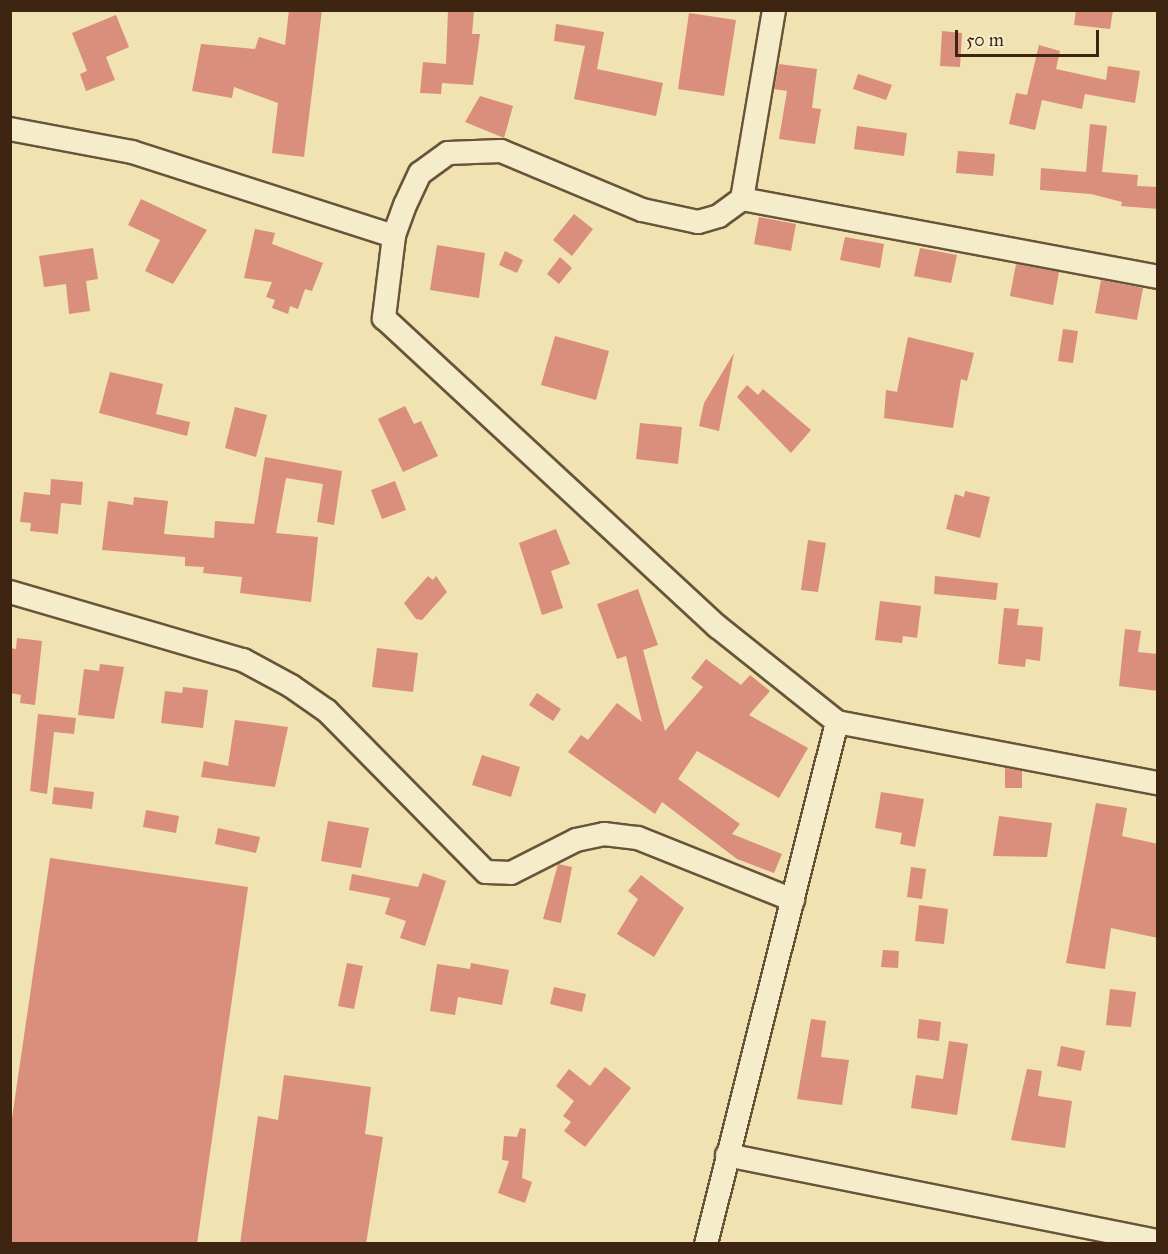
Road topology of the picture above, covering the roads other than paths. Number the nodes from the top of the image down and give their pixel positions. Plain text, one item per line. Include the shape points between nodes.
1 (774, 10) edge
2 (10, 129) edge
3 (742, 199) junction
4 (394, 236) junction
5 (1158, 277) edge
6 (10, 592) edge
7 (837, 722) junction
8 (1158, 783) edge
9 (794, 900) junction
10 (727, 1155) junction
11 (1158, 1241) edge
12 (706, 1244) edge

1 - 3 street
2 - 4 street via 132,152
3 - 4 street via 719,216 698,222 642,210 501,151 467,149 435,159 420,173
3 - 5 street
4 - 7 street via 384,318 709,619
6 - 9 street via 243,660 291,686 327,711 486,872 511,873 576,840 604,834 638,838
7 - 8 street
7 - 9 street
9 - 10 street
10 - 11 street
10 - 12 street

